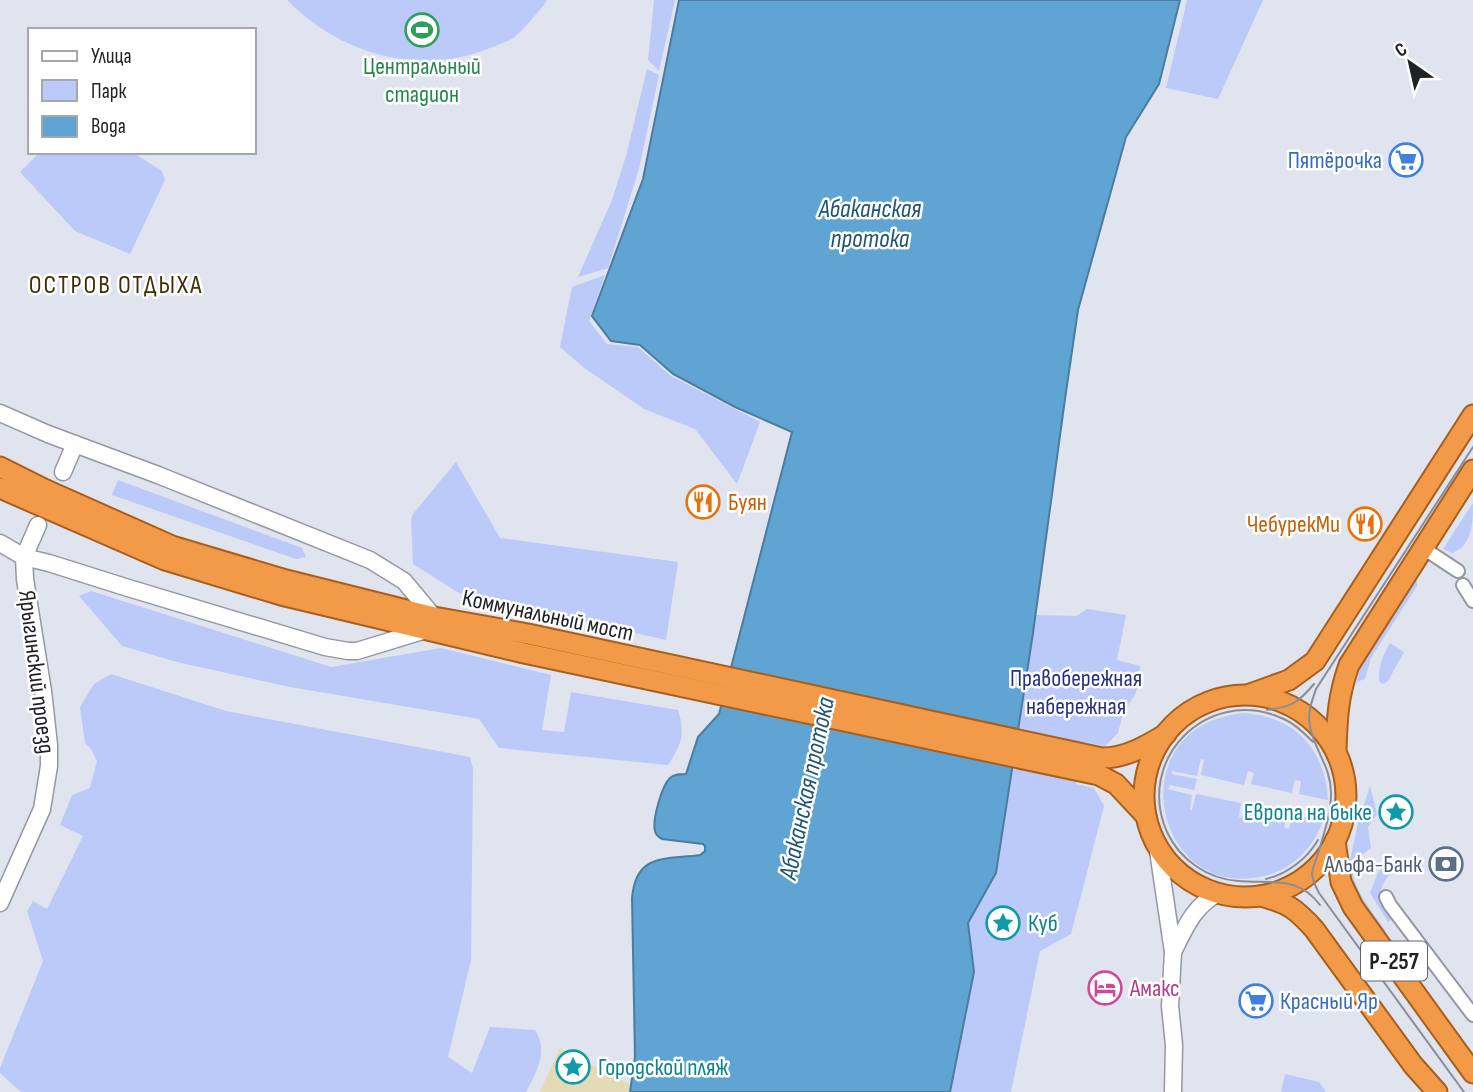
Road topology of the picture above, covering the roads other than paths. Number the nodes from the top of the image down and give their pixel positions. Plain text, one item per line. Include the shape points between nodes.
1 (0, 414) edge
2 (1473, 415) edge
3 (75, 444) junction
4 (0, 467) edge
5 (1473, 470) edge
6 (62, 472) dead end
7 (0, 488) edge
8 (38, 525) dead end
9 (0, 542) edge
10 (1423, 548) junction
11 (24, 557) junction
12 (1458, 571) dead end
13 (1463, 585) dead end
14 (1473, 601) edge
15 (432, 623) junction
16 (1246, 695) junction
17 (1166, 734) junction
18 (1336, 752) junction
19 (1100, 766) junction
20 (1146, 816) junction
21 (1335, 841) junction
22 (1157, 844) junction
23 (1219, 893) junction
24 (1260, 896) junction
25 (1386, 897) dead end
26 (0, 903) edge
27 (1173, 952) junction
28 (1473, 1015) edge
29 (1473, 1073) edge
30 (1173, 1092) edge
31 (1437, 1092) edge

1 - 3 main road
2 - 16 highway via 1315,661 1289,680
3 - 6 main road
3 - 15 main road via 370,560 404,582
4 - 15 highway, Коммунальный мост via 172,546
5 - 10 highway
7 - 15 highway, Коммунальный мост via 165,560 281,595
8 - 11 main road
9 - 11 main road
10 - 12 street
10 - 18 highway via 1349,665 1341,689
11 - 15 main road via 348,651
11 - 26 main road, Ярыгинский проезд via 49,766 43,809
13 - 14 street
15 - 19 highway, Коммунальный мост
16 - 17 highway, Р-257 via 1199,706
16 - 18 highway, Р-257 via 1274,699 1299,711 1321,729
17 - 19 highway
17 - 20 highway, Р-257 via 1149,765
18 - 21 highway, Р-257 via 1346,788
19 - 20 highway
20 - 22 highway, Р-257
21 - 24 highway, Р-257 via 1304,877
21 - 29 highway, Р-257 via 1341,882 1353,906
22 - 23 highway, Р-257 via 1187,878
22 - 27 main road
23 - 24 highway, Р-257
23 - 27 main road via 1195,911
24 - 31 highway, Р-257 via 1285,903 1314,929
25 - 28 street
27 - 30 main road

